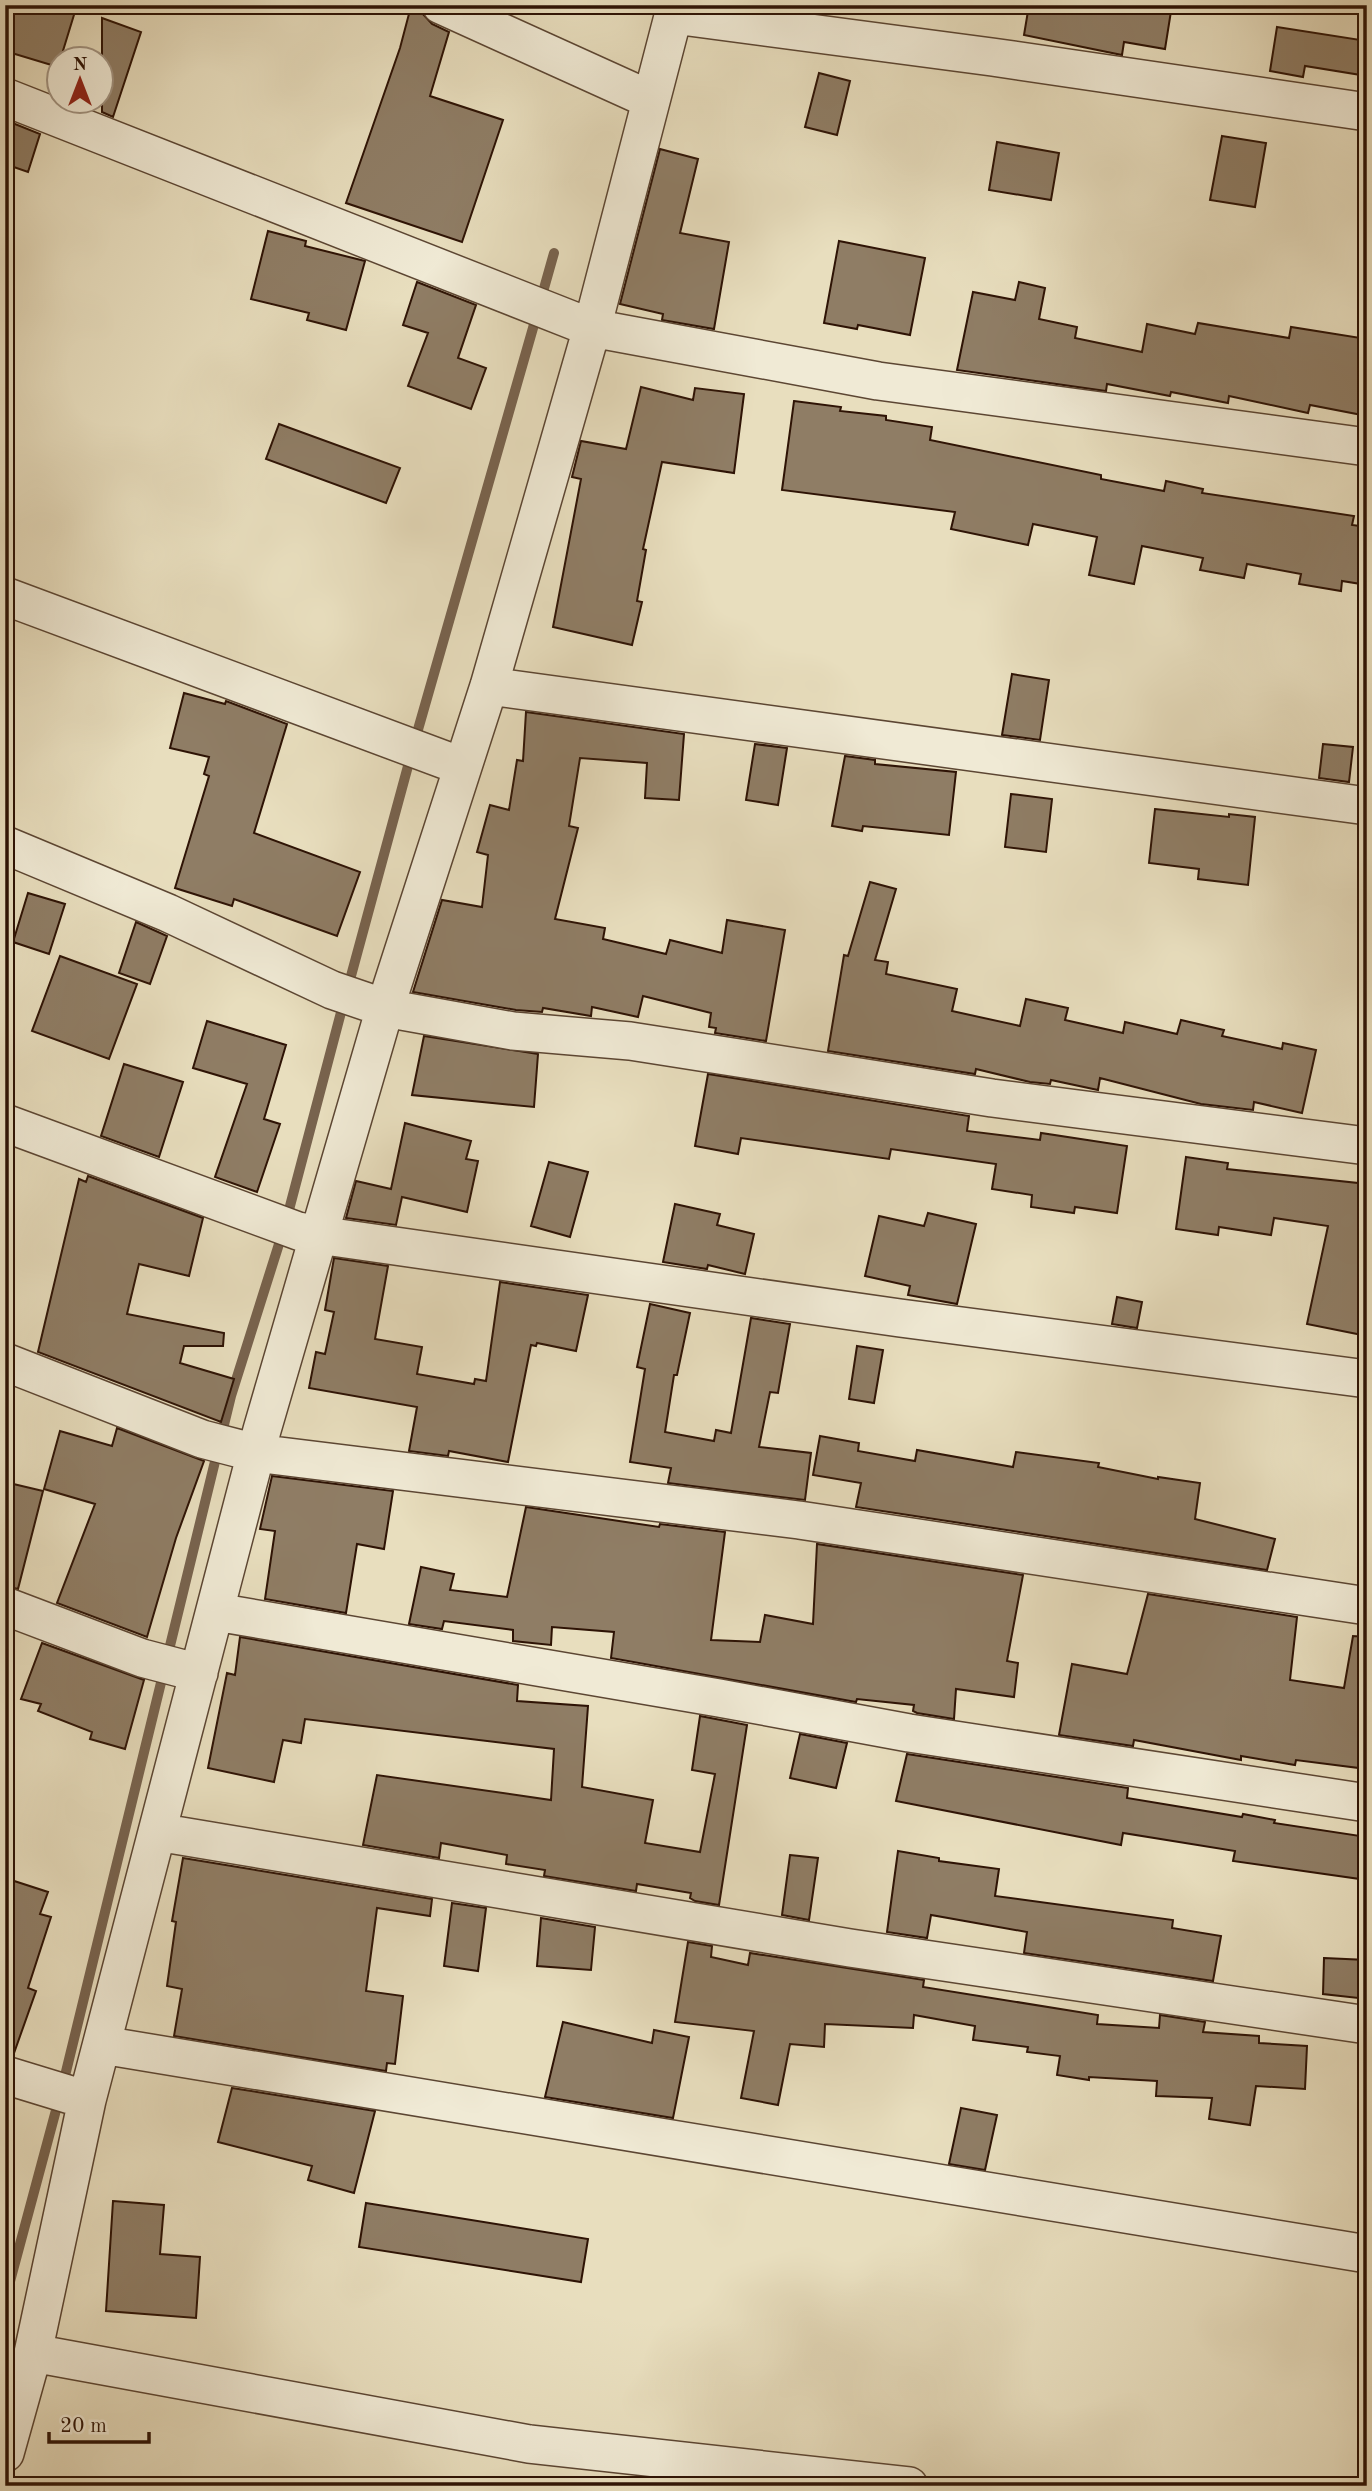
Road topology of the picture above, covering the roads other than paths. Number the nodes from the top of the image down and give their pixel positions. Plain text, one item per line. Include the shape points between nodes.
1 (441, 5) edge
2 (675, 10) edge
3 (5, 97) edge
4 (651, 100) junction
5 (1367, 112) edge
6 (561, 314) junction
7 (1367, 447) edge
8 (5, 596) edge
9 (489, 687) junction
10 (447, 761) junction
11 (1367, 806) edge
12 (5, 845) edge
13 (359, 999) junction
14 (5, 1123) edge
15 (1367, 1146) edge
16 (296, 1229) junction
17 (5, 1362) edge
18 (1367, 1379) edge
19 (230, 1447) junction
20 (5, 1606) edge
21 (1367, 1606) edge
22 (216, 1612) junction
23 (189, 1670) junction
24 (1367, 1803) edge
25 (157, 1832) junction
26 (1367, 2025) edge
27 (102, 2045) junction
28 (5, 2075) edge
29 (70, 2096) junction
30 (1367, 2254) edge
31 (33, 2353) junction
32 (5, 2453) edge
33 (909, 2486) edge

1 - 4 street
2 - 4 street
2 - 5 street
3 - 6 street
4 - 6 street
6 - 7 street via 878,381
6 - 9 street
8 - 10 street
9 - 10 street
9 - 11 street
10 - 13 street
12 - 13 street
13 - 15 street via 490,1028 630,1041 992,1098
13 - 16 street
14 - 16 street
16 - 18 street via 914,1320
16 - 19 street
17 - 19 street
19 - 21 street via 799,1520
19 - 22 street
20 - 23 street via 142,1658
22 - 23 street
22 - 24 street via 909,1733
23 - 25 street
25 - 26 street via 850,1948
25 - 27 street
27 - 29 street
27 - 30 street
28 - 29 street
29 - 31 street
31 - 32 street
31 - 33 street via 529,2444

